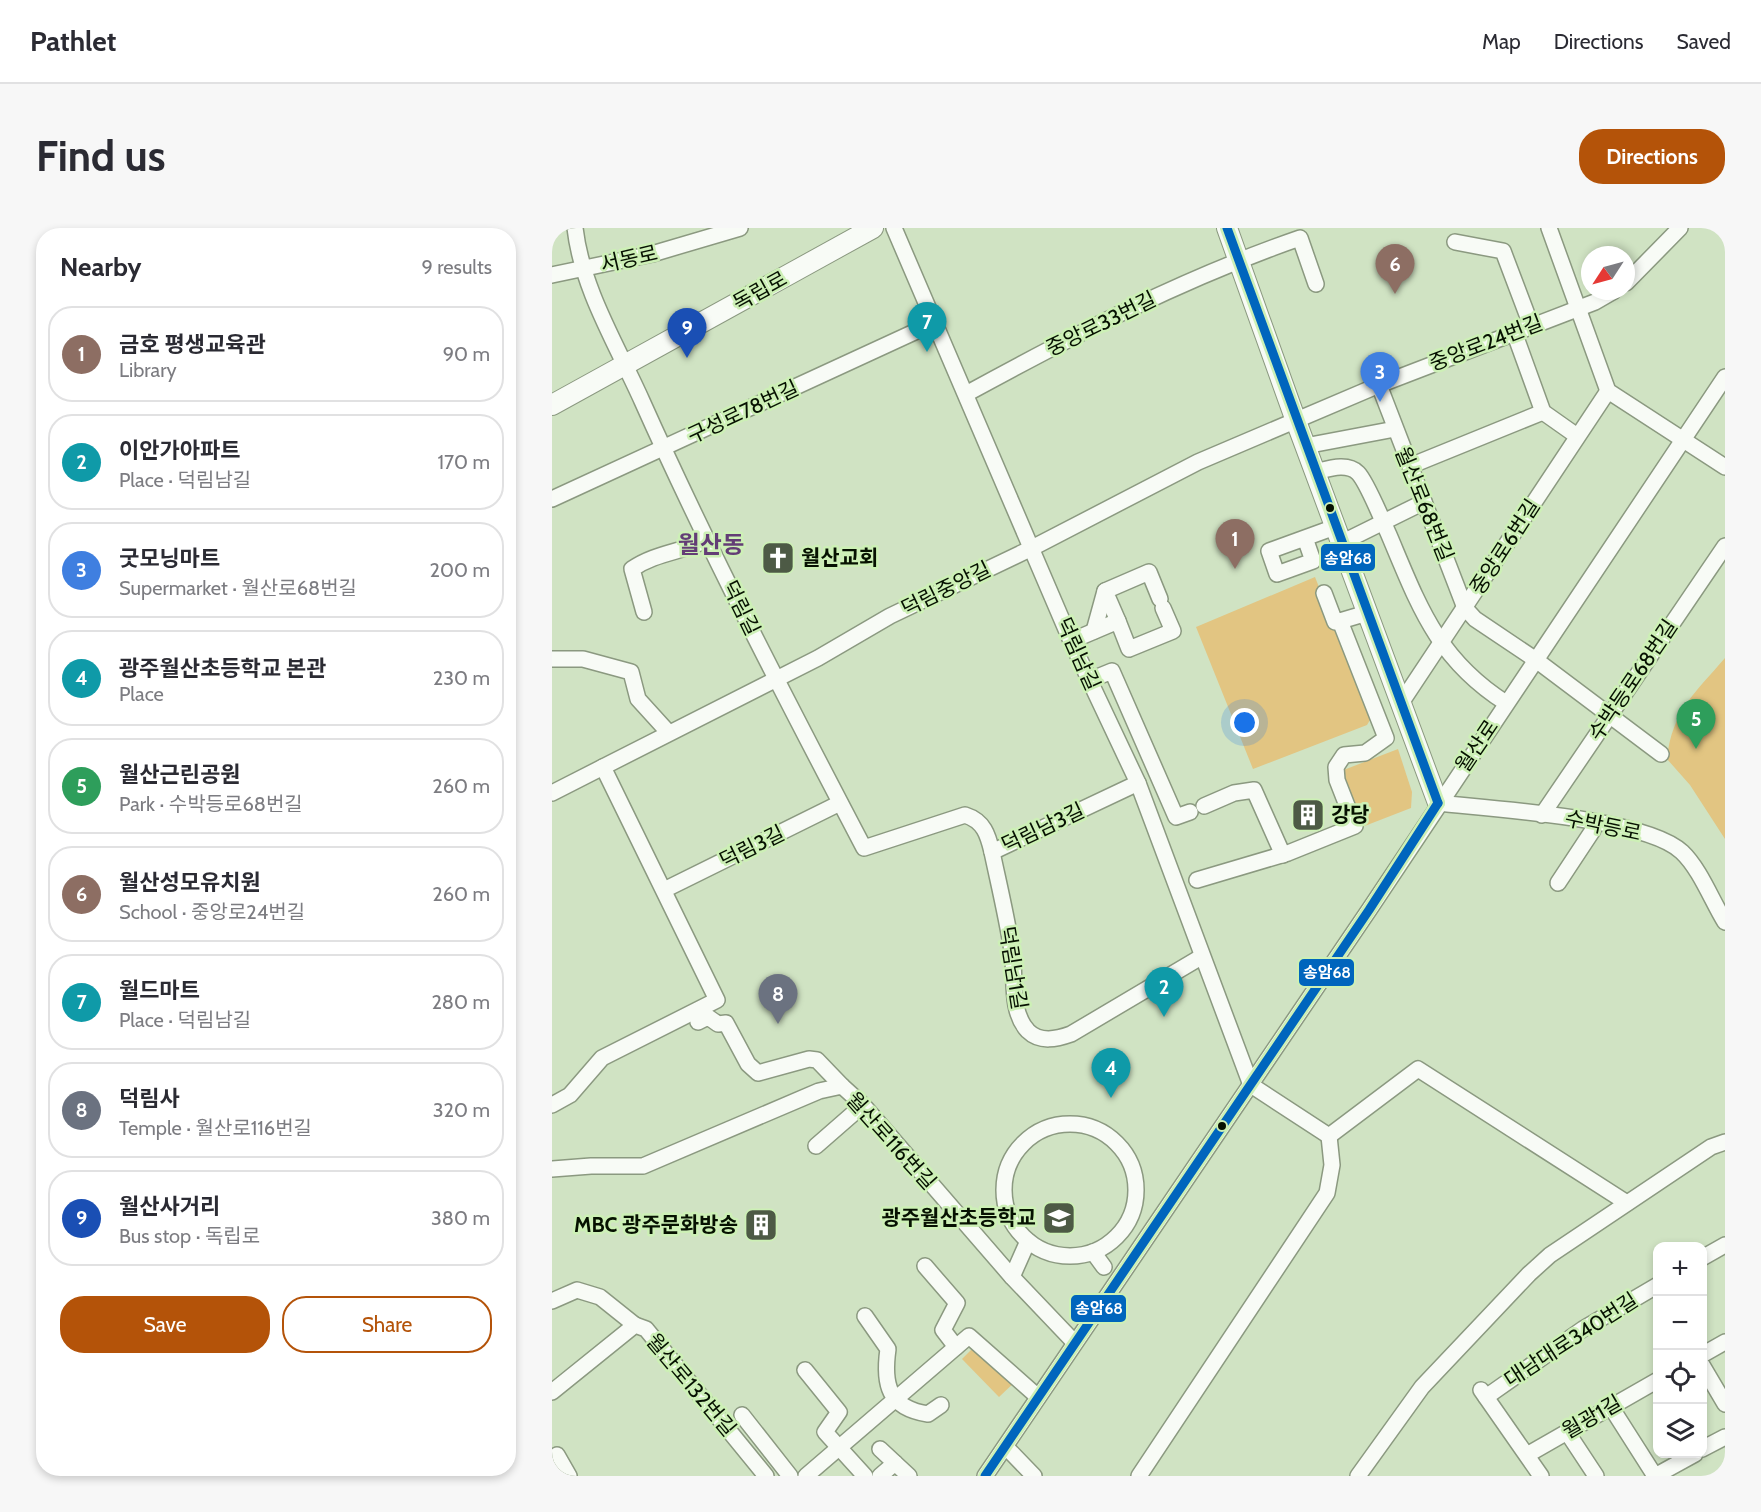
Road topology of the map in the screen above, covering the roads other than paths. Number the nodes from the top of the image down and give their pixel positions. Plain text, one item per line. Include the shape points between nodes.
1 (575, 228) edge
2 (740, 228) edge
3 (873, 228) edge
4 (894, 228) edge
5 (1227, 228) edge
6 (1549, 228) edge
7 (1680, 228) edge
8 (1455, 242) dead end
9 (1238, 260) junction
10 (582, 269) junction
11 (1635, 274) edge
12 (552, 275) edge
13 (1316, 284) dead end
14 (1596, 300) edge
15 (1578, 309) junction
16 (934, 323) junction
17 (1531, 326) junction
18 (1514, 332) junction
19 (625, 364) junction
20 (1725, 377) edge
21 (1380, 384) junction
22 (1608, 392) junction
23 (966, 394) junction
24 (552, 405) edge
25 (1543, 412) junction
26 (1296, 422) junction
27 (1395, 429) junction
28 (1577, 436) junction
29 (1683, 439) junction
30 (1305, 446) junction
31 (663, 448) junction
32 (1410, 466) junction
33 (1725, 467) edge
34 (1315, 472) junction
35 (552, 499) edge
36 (1424, 502) junction
37 (1384, 523) junction
38 (1338, 535) junction
39 (1305, 538) dead end
40 (707, 540) junction
41 (1725, 546) edge
42 (1032, 548) junction
43 (1105, 591) junction
44 (1324, 593) dead end
45 (1465, 608) junction
46 (644, 612) dead end
47 (1368, 613) junction
48 (1118, 621) junction
49 (1340, 621) junction
50 (1094, 631) junction
51 (1071, 641) junction
52 (1442, 645) junction
53 (552, 659) edge
54 (1536, 660) junction
55 (776, 679) junction
56 (1090, 680) junction
57 (1401, 703) junction
58 (1506, 703) junction
59 (1610, 715) junction
60 (668, 732) junction
61 (1661, 754) dead end
62 (603, 767) junction
63 (1138, 783) junction
64 (552, 793) edge
65 (840, 803) junction
66 (1438, 803) junction
67 (1542, 815) junction
68 (1592, 821) junction
69 (864, 848) joint
70 (992, 852) junction
71 (1283, 855) junction
72 (1197, 880) dead end
73 (1558, 884) dead end
74 (664, 890) junction
75 (1725, 922) edge
76 (1201, 957) junction
77 (717, 1000) junction
78 (698, 1022) dead end
79 (726, 1023) junction
80 (1251, 1085) junction
81 (842, 1086) junction
82 (552, 1105) edge
83 (863, 1105) junction
84 (1329, 1136) junction
85 (1725, 1142) edge
86 (816, 1146) dead end
87 (552, 1170) edge
88 (1627, 1203) junction
89 (1028, 1241) junction
90 (1725, 1245) edge
91 (1093, 1252) junction
92 (1707, 1255) edge
93 (925, 1266) dead end
94 (1104, 1267) dead end
95 (1014, 1271) junction
96 (1653, 1292) edge
97 (552, 1301) edge
98 (865, 1316) dead end
99 (635, 1325) junction
100 (1074, 1342) junction
101 (1725, 1342) edge
102 (956, 1347) junction
103 (1707, 1353) edge
104 (805, 1370) dead end
105 (1707, 1373) edge
106 (1653, 1388) edge
107 (552, 1392) edge
108 (1038, 1396) junction
109 (895, 1400) junction
110 (1725, 1404) edge
111 (941, 1405) dead end
112 (1611, 1407) junction
113 (742, 1415) dead end
114 (1567, 1432) junction
115 (1725, 1437) edge
116 (1707, 1446) edge
117 (1006, 1447) junction
118 (838, 1448) junction
119 (880, 1449) dead end
120 (557, 1455) dead end
121 (1527, 1455) junction
122 (1687, 1458) edge
123 (895, 1463) junction
124 (569, 1476) edge
125 (766, 1476) edge
126 (790, 1476) edge
127 (806, 1476) edge
128 (865, 1476) edge
129 (880, 1476) edge
130 (909, 1476) edge
131 (985, 1476) edge
132 (1034, 1476) edge
133 (1139, 1476) edge
134 (1358, 1476) edge
135 (1540, 1476) edge
136 (1596, 1476) edge
137 (1655, 1476) edge

1 - 10 street, 덕림길
2 - 10 street, 서동로 via 652,254
3 - 19 main road, 독립로
4 - 16 street, 덕림남길
5 - 9 main road
6 - 15 street
7 - 11 street
8 - 17 street via 1503,251
9 - 13 street, 중앙로33번길 via 1300,238
9 - 23 street, 중앙로33번길 via 1037,355
9 - 26 main road
10 - 12 street, 서동로
10 - 19 street, 덕림길
14 - 15 street, 중앙로24번길
15 - 17 street, 중앙로24번길
15 - 22 street
16 - 23 street, 덕림남길
16 - 31 street, 구성로78번길
17 - 18 street, 중앙로24번길
18 - 21 street, 중앙로24번길
18 - 25 street
19 - 24 main road, 독립로
19 - 31 street, 덕림길
20 - 29 street, 월산로
21 - 26 street, 중앙로24번길
21 - 27 street, 월산로68번길
22 - 28 street, 중앙로6번길
22 - 29 street
23 - 42 street, 덕림남길
25 - 28 street
25 - 32 street
26 - 30 main road
26 - 42 street, 덕림중앙길 via 1198,462
27 - 30 street
27 - 32 street, 월산로68번길
28 - 45 street, 중앙로6번길
29 - 33 street
29 - 54 street, 월산로
30 - 34 main road
31 - 35 street, 구성로78번길
31 - 40 street, 덕림길
32 - 36 street, 월산로68번길
34 - 37 street, 월산로 via 1348,468 1358,474
34 - 38 main road
36 - 37 street
36 - 45 street, 월산로68번길
37 - 38 street
37 - 52 street, 월산로 via 1422,615
38 - 39 street
38 - 47 main road
40 - 46 street via 690,549 650,557 632,569
40 - 55 street, 덕림길
41 - 59 street, 수박등로68번길
42 - 51 street, 덕림남길
42 - 55 street, 덕림중앙길 via 890,616
43 - 48 street
43 - 48 street via 1149,572 1173,631 1130,649
43 - 50 street
44 - 49 street via 1335,622
45 - 52 street, 중앙로6번길
45 - 54 street, 월산로68번길
47 - 49 street
47 - 57 main road
48 - 50 street
49 - 71 street via 1386,738 1365,753 1344,755 1336,767 1337,780 1355,826
50 - 51 street
51 - 56 street, 덕림남길
52 - 57 street, 중앙로6번길
52 - 58 street, 월산로 via 1485,689
53 - 60 street via 583,659 631,672 638,699
54 - 58 street, 월산로
54 - 59 street, 월산로68번길
55 - 60 street, 덕림중앙길
55 - 65 street, 덕림길
56 - 63 street, 덕림남길
56 - 71 street via 1112,671 1176,817 1234,793 1254,790
57 - 66 main road
58 - 66 street, 월산로
59 - 61 street, 월산로68번길
59 - 67 street, 수박등로68번길
60 - 62 street, 덕림중앙길
62 - 64 street, 덕림중앙길
62 - 74 street
63 - 70 street, 덕림남3길
63 - 76 street, 덕림남길
65 - 69 street, 덕림길
65 - 74 street, 덕림3길
66 - 67 street, 수박등로
66 - 80 street, 월산로
67 - 68 street, 수박등로
68 - 73 street via 1593,830
68 - 75 street, 수박등로 via 1658,838 1682,852
69 - 70 street, 덕림남3길 via 965,815 975,818 987,832
70 - 76 street, 덕림남1길 via 1013,954 1018,1012 1033,1035 1056,1040 1071,1034
71 - 72 street
74 - 77 street
76 - 80 street, 덕림남길
77 - 79 street
77 - 82 street via 602,1058 570,1095
78 - 79 street via 708,1017 718,1024
79 - 81 street via 748,1064 758,1073 817,1060
80 - 84 street
80 - 100 street, 월산로
81 - 83 street, 월산로116번길
81 - 87 street, 월산로116번길 via 819,1091 643,1166
83 - 86 street
83 - 95 street, 월산로116번길
84 - 88 street via 1419,1069
84 - 133 street via 1332,1166 1327,1193
85 - 88 street via 1711,1147
88 - 134 street via 1550,1255 1529,1274 1422,1387
89 - 91 street via 1047,1252 1068,1256
89 - 91 street via 1014,1224 1005,1203 1004,1181 1011,1160 1024,1142 1043,1129 1064,1123 1086,1125 1107,1134 1123,1150 1133,1168 1137,1190 1124,1230
89 - 95 street
90 - 92 street
91 - 94 street
93 - 102 street via 957,1304 942,1330
95 - 100 street, 월산로116번길
96 - 121 street, 대남대로340번길 via 1583,1329 1483,1393
97 - 99 street via 577,1290 600,1297
98 - 109 street via 888,1349 884,1373
99 - 107 street, 월산로132번길
99 - 125 street, 월산로132번길 via 654,1336
100 - 108 street, 월산로
101 - 103 street
102 - 108 street via 969,1336
102 - 109 street
104 - 118 street via 840,1412 825,1432
105 - 110 street
106 - 112 street, 월광1길
108 - 117 street, 월산로
109 - 111 street via 914,1412 928,1414
109 - 118 street
112 - 114 street, 월광1길
112 - 137 street
113 - 126 street
114 - 121 street, 월광1길
114 - 136 street
115 - 116 street
117 - 131 street, 월산로
117 - 132 street
118 - 127 street
118 - 128 street
119 - 123 street
120 - 124 street
121 - 135 street
122 - 137 street
123 - 129 street
123 - 130 street

